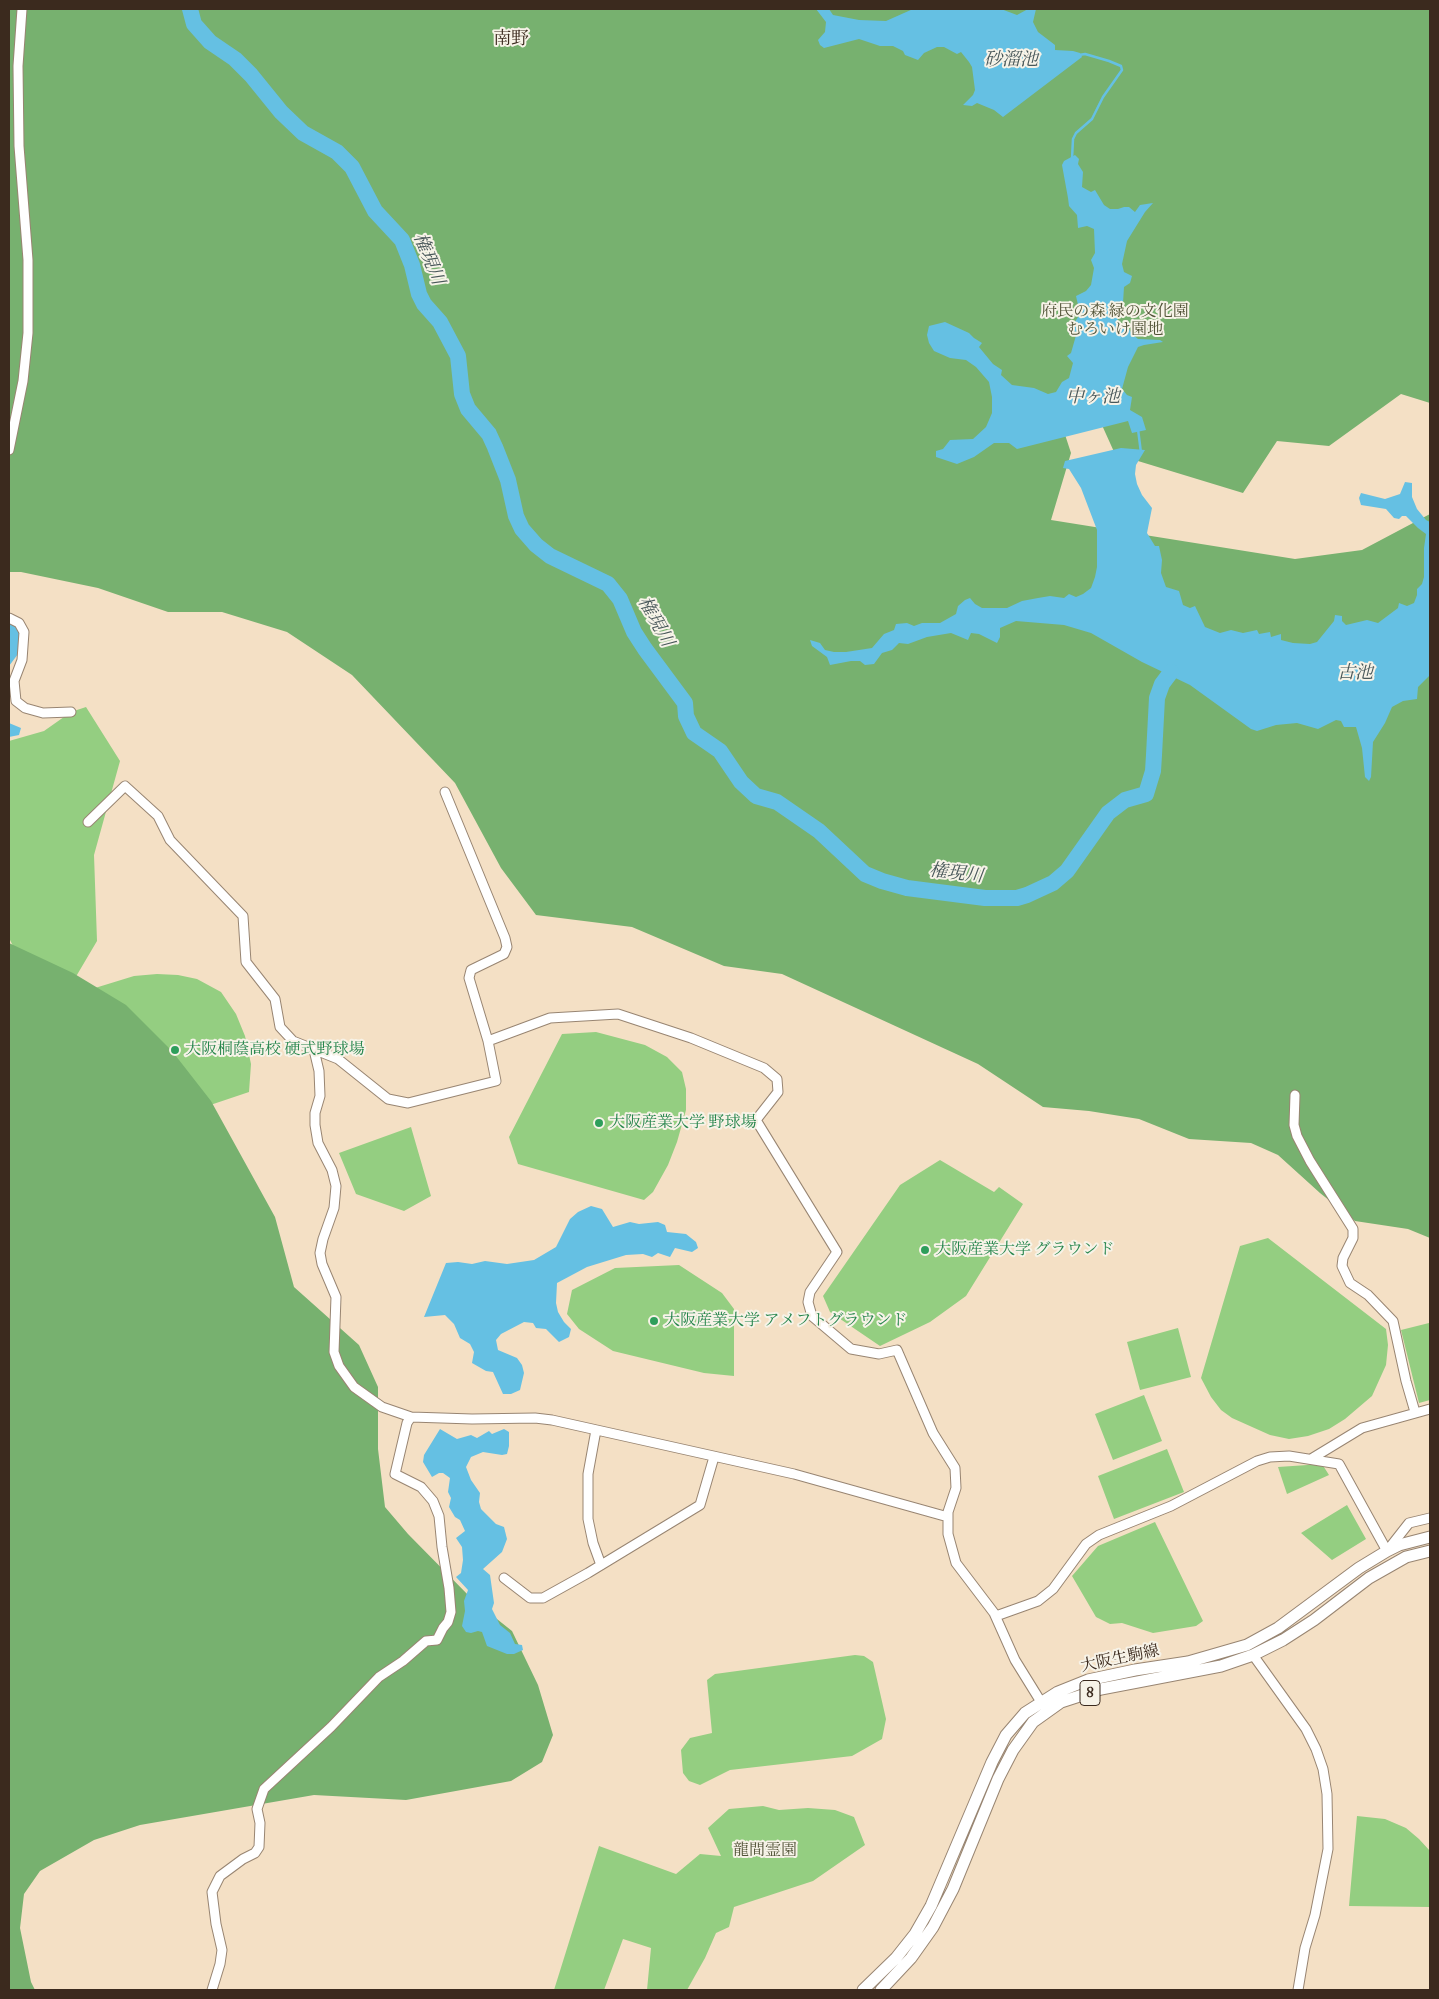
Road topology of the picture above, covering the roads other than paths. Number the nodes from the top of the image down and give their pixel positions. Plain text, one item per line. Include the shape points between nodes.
1 (22, 9) edge
2 (9, 450) edge
3 (9, 618) edge
4 (71, 712) dead end
5 (445, 792) dead end
6 (88, 822) dead end
7 (488, 1040) junction
8 (314, 1050) junction
9 (1295, 1095) dead end
10 (1430, 1409) edge
11 (1415, 1412) junction
12 (410, 1417) junction
13 (596, 1430) junction
14 (714, 1457) junction
15 (1311, 1460) junction
16 (948, 1517) junction
17 (1430, 1518) edge
18 (1430, 1537) edge
19 (1387, 1551) junction
20 (1430, 1551) edge
21 (601, 1565) junction
22 (504, 1578) dead end
23 (996, 1616) junction
24 (1253, 1654) junction
25 (1042, 1702) junction
26 (212, 1990) edge
27 (863, 1990) edge
28 (881, 1990) edge
29 (1298, 1990) edge

1 - 2 street via 18,66 19,146 28,260 28,333 24,381
3 - 4 street via 19,623 24,632 22,660 14,681 16,701 25,708 43,713
5 - 7 street via 507,947 504,954 471,970 469,978
6 - 8 street via 125,786 158,816 170,840 243,916 246,962 275,1000 280,1027 293,1041
7 - 8 street via 496,1081 408,1103 388,1098 338,1059
7 - 16 street via 550,1018 618,1014 691,1038 764,1068 777,1079 778,1092 756,1120 837,1252 810,1292 808,1302 812,1316 851,1349 879,1354 897,1350 933,1433 955,1468 956,1488
8 - 12 street via 320,1096 315,1125 318,1143 336,1186 334,1208 320,1253 336,1297 334,1352 339,1366 354,1387 382,1407
9 - 11 street via 1297,1136 1353,1229 1353,1238 1342,1266 1350,1283 1368,1295 1393,1321
10 - 11 street
11 - 15 street via 1362,1428
12 - 13 street via 535,1418
12 - 26 street via 395,1474 421,1487 433,1500 439,1516 449,1588 451,1612 448,1622 437,1640 426,1640 379,1677 332,1727 264,1789 257,1808 259,1847 255,1854 220,1876 212,1892 222,1950
13 - 14 street
13 - 21 street via 588,1474 588,1519
14 - 16 street via 794,1474
14 - 21 street via 700,1505
15 - 19 street via 1339,1464
15 - 23 street via 1289,1456 1257,1461 1172,1506 1100,1535 1086,1544 1053,1589 1038,1601
16 - 23 street via 948,1534 956,1563
17 - 19 street via 1409,1523
18 - 19 main road, 大阪生駒線 / 8
19 - 25 main road, 大阪生駒線 / 8 via 1278,1628 1247,1645 1188,1662 1088,1680
20 - 24 main road, 大阪生駒線 / 8 via 1406,1557 1369,1578 1314,1620
21 - 22 street via 543,1598 530,1598
23 - 25 street via 1015,1660
24 - 28 main road, 大阪生駒線 / 8 via 1221,1666 1101,1689 1061,1702 1033,1722 998,1779 953,1889 933,1927 911,1958
24 - 29 street via 1306,1729 1323,1769 1327,1794 1328,1849
25 - 27 main road, 大阪生駒線 / 8 via 1025,1713 1006,1735 931,1906 915,1934

